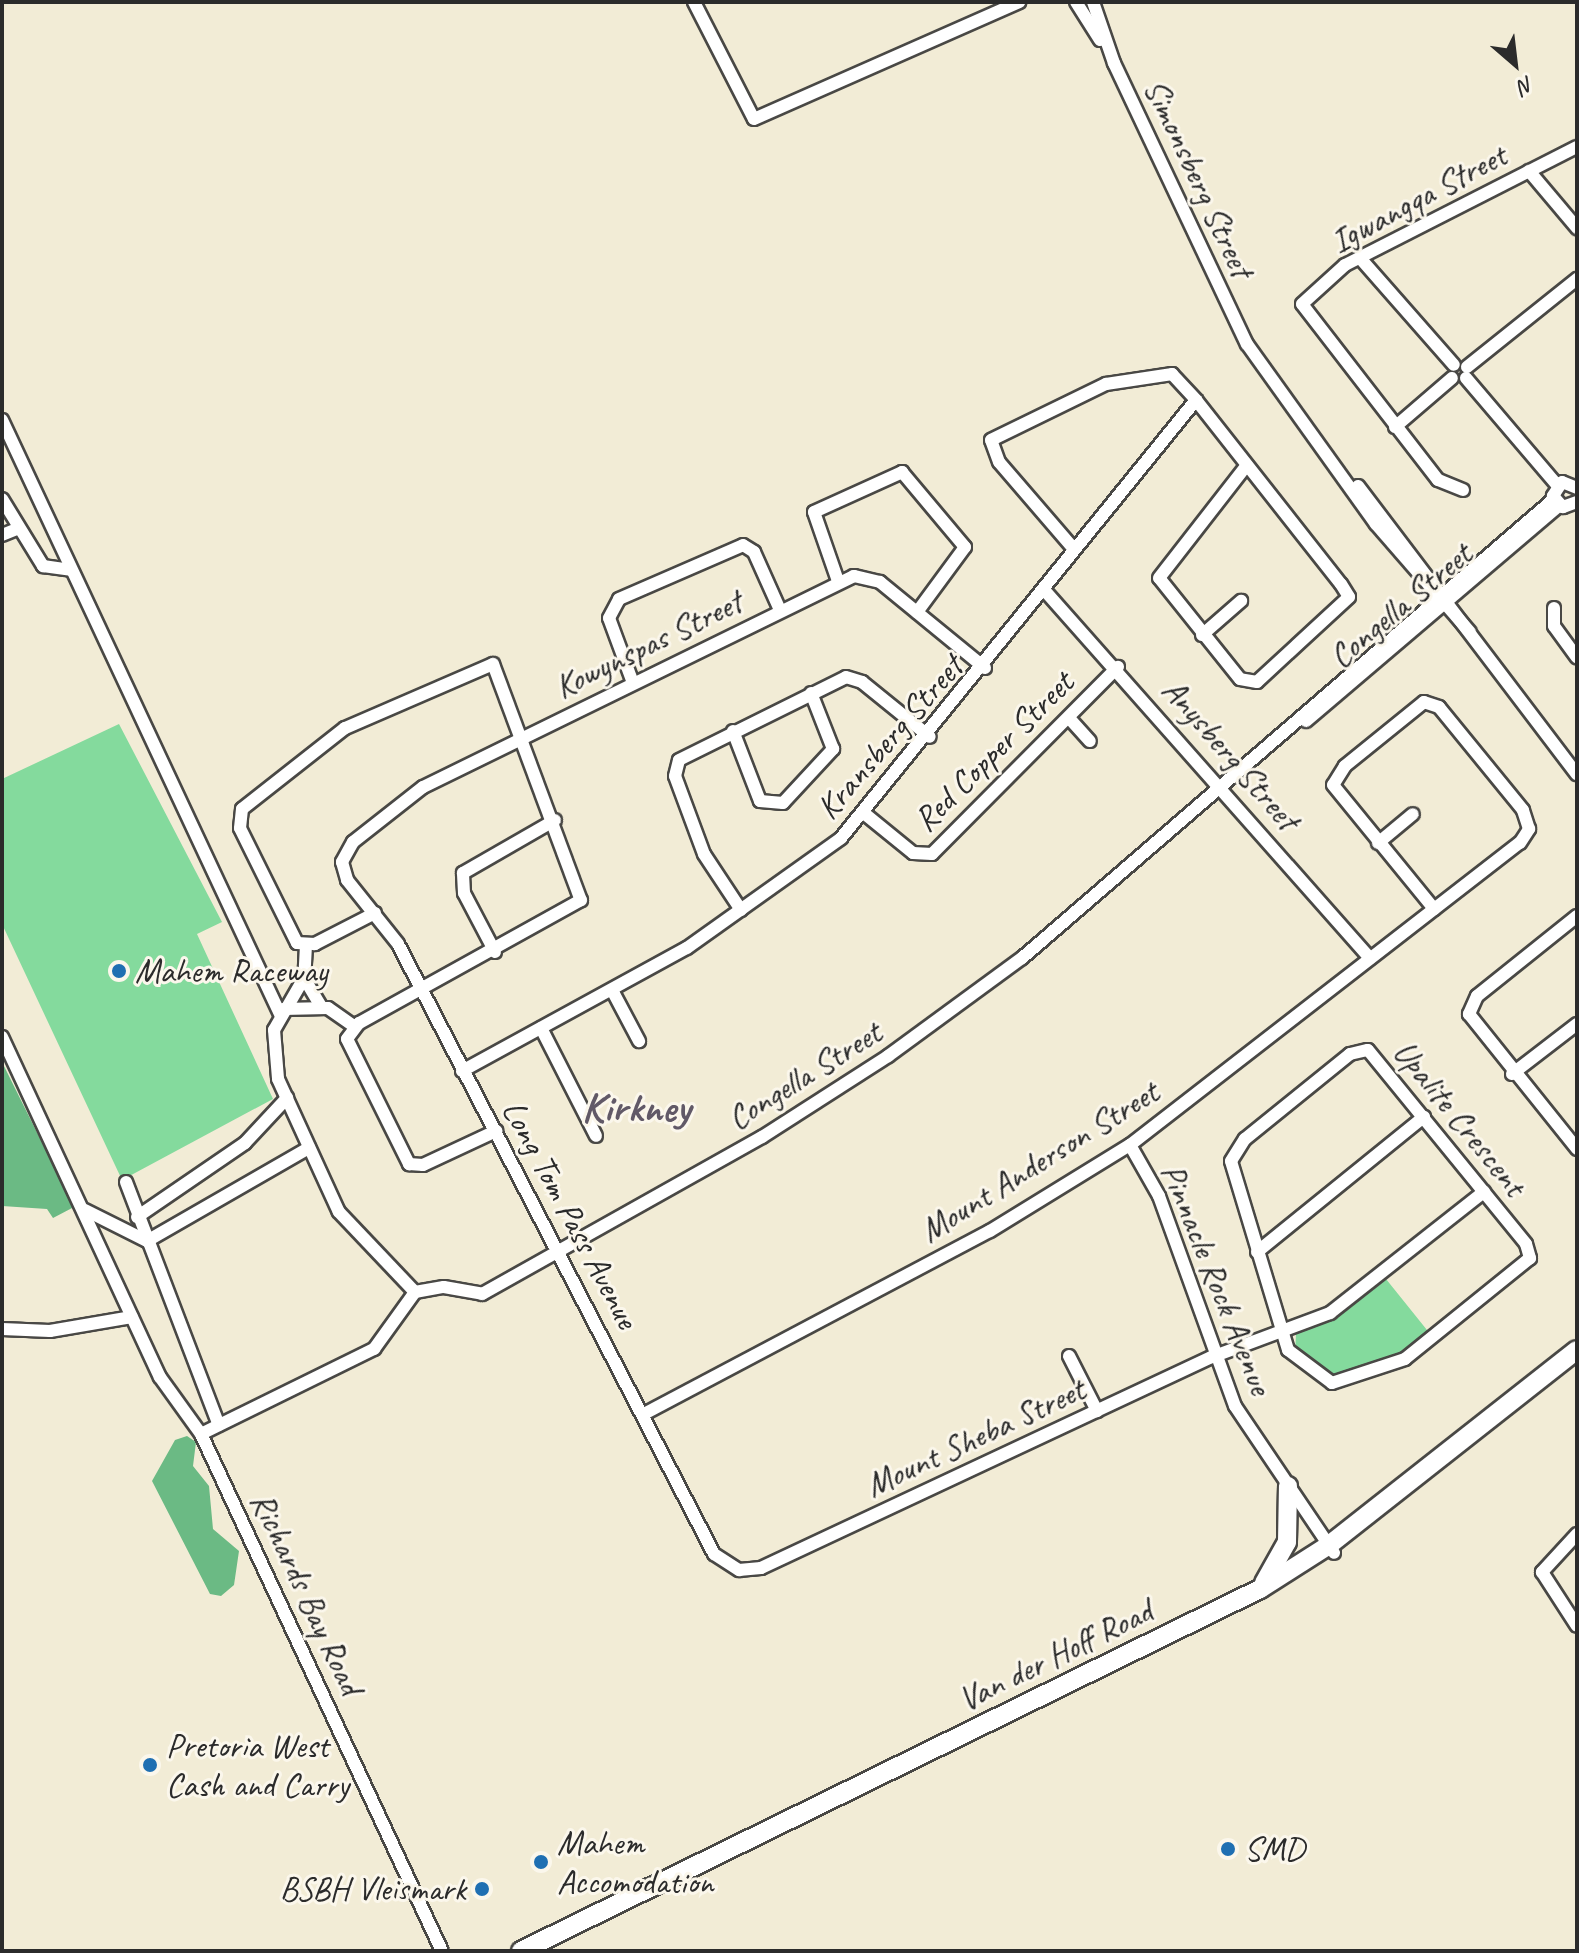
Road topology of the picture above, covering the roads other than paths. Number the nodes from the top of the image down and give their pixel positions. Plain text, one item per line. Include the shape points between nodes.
1 (694, 2) edge
2 (1003, 2) edge
3 (1019, 2) edge
4 (1076, 2) edge
5 (1093, 2) edge
6 (974, 19) junction
7 (1114, 63) junction
8 (1577, 147) edge
9 (1529, 171) junction
10 (1577, 228) edge
11 (1360, 258) junction
12 (1577, 279) edge
13 (1460, 372) junction
14 (1196, 400) junction
15 (2, 420) edge
16 (1395, 427) junction
17 (1247, 465) junction
18 (1557, 485) junction
19 (1577, 487) edge
20 (1463, 490) dead end
21 (2, 499) edge
22 (1556, 503) junction
23 (1576, 505) edge
24 (19, 528) junction
25 (2, 535) edge
26 (1073, 548) junction
27 (71, 570) junction
28 (838, 581) junction
29 (1046, 592) junction
30 (1437, 593) junction
31 (1241, 601) dead end
32 (1446, 604) junction
33 (1554, 608) dead end
34 (780, 610) junction
35 (917, 612) junction
36 (1202, 635) junction
37 (1577, 658) edge
38 (1118, 667) junction
39 (985, 668) junction
40 (633, 683) junction
41 (811, 693) junction
42 (1069, 718) junction
43 (733, 731) junction
44 (526, 736) junction
45 (930, 737) junction
46 (1090, 741) dead end
47 (1274, 743) junction
48 (1577, 774) edge
49 (1224, 787) junction
50 (865, 814) junction
51 (1413, 814) dead end
52 (555, 820) junction
53 (1378, 843) junction
54 (342, 862) joint
55 (1434, 909) junction
56 (741, 910) junction
57 (375, 913) junction
58 (1577, 916) edge
59 (306, 945) junction
60 (495, 952) junction
61 (1370, 958) junction
62 (304, 978) junction
63 (422, 990) junction
64 (612, 990) junction
65 (321, 1006) junction
66 (282, 1012) junction
67 (1577, 1024) edge
68 (354, 1026) junction
69 (541, 1028) junction
70 (2, 1037) edge
71 (639, 1041) dead end
72 (462, 1071) junction
73 (1512, 1074) junction
74 (287, 1098) junction
75 (1424, 1117) junction
76 (496, 1131) junction
77 (596, 1136) dead end
78 (1130, 1145) junction
79 (309, 1148) junction
80 (1577, 1149) edge
81 (126, 1182) dead end
82 (1484, 1192) junction
83 (85, 1210) junction
84 (137, 1217) junction
85 (147, 1241) junction
86 (560, 1249) junction
87 (1257, 1252) junction
88 (415, 1292) junction
89 (132, 1317) junction
90 (2, 1329) edge
91 (1280, 1331) junction
92 (1577, 1350) edge
93 (1069, 1356) dead end
94 (1212, 1357) junction
95 (1577, 1359) edge
96 (1097, 1411) junction
97 (644, 1414) junction
98 (219, 1425) junction
99 (201, 1434) junction
100 (1288, 1486) junction
101 (1577, 1534) edge
102 (1331, 1549) junction
103 (761, 1568) joint
104 (1260, 1589) junction
105 (1577, 1626) edge
106 (442, 1951) edge
107 (521, 1951) edge
108 (543, 1951) edge

1 - 6 street via 754,119
2 - 6 street
3 - 6 street
4 - 7 street
5 - 7 street, Simonsberg Street
7 - 30 street, Simonsberg Street via 1266,372
8 - 9 street, Igwangqa Street
9 - 10 street
9 - 11 street, Igwangqa Street
11 - 13 street
11 - 16 street, Igwangqa Street via 1326,281 1302,309
12 - 13 street
13 - 16 street
13 - 18 street
14 - 17 street
14 - 26 street, Kransberg Street
14 - 26 street via 1172,374 1121,380 992,438 999,462
15 - 27 street
16 - 20 street, Igwangqa Street via 1438,480
17 - 36 street via 1159,575
17 - 36 street via 1341,584 1348,603 1254,683 1242,681
18 - 19 street
18 - 22 street
21 - 24 street
22 - 23 street
22 - 30 street, Congella Street
22 - 32 street, Congella Street
24 - 25 street
24 - 27 street via 43,566
26 - 29 street, Kransberg Street
27 - 66 street
28 - 34 street, Kowynspas Street
28 - 35 street, Kowynspas Street via 868,576
28 - 35 street via 814,512 902,472 965,547
29 - 38 street, Anysberg Street
29 - 39 street, Kransberg Street
30 - 32 street, Simonsberg Street
30 - 47 street, Congella Street
31 - 36 street
32 - 47 street, Congella Street
32 - 48 street, Simonsberg Street
33 - 37 street via 1554,626
34 - 40 street, Kowynspas Street
34 - 40 street via 754,552 743,545 619,599 609,618
35 - 39 street, Kowynspas Street
38 - 42 street, Red Copper Street
38 - 49 street, Anysberg Street
39 - 45 street, Kransberg Street
40 - 44 street, Kowynspas Street
41 - 43 street
41 - 43 street via 833,749 783,803 760,801
41 - 45 street via 854,678
42 - 46 street
42 - 50 street, Red Copper Street via 932,854 913,853
43 - 56 street via 682,756 675,772 708,861
44 - 52 street
44 - 54 street, Kowynspas Street via 404,799 353,842
44 - 59 street via 500,670 484,663 337,733 246,804 240,828 290,934
45 - 50 street, Kransberg Street
47 - 49 street, Congella Street
49 - 61 street, Anysberg Street
49 - 86 street, Congella Street via 1022,958 888,1056 762,1137
50 - 56 street, Kransberg Street
51 - 53 street
52 - 60 street via 580,904
52 - 60 street via 463,873 464,893
53 - 55 street, Mount Anderson Street
53 - 55 street, Mount Anderson Street via 1334,781 1415,707 1432,703 1523,810 1529,829
54 - 57 street, Long Tom Pass Avenue via 347,880
55 - 61 street, Mount Anderson Street
56 - 64 street, Kransberg Street
57 - 59 street
57 - 63 street, Long Tom Pass Avenue
58 - 73 street via 1470,1007 1473,1024
59 - 62 street
60 - 63 street
61 - 78 street, Mount Anderson Street
62 - 65 street
62 - 66 street
63 - 68 street
63 - 72 street, Long Tom Pass Avenue
64 - 69 street, Kransberg Street
64 - 71 street
65 - 66 street
65 - 68 street
66 - 74 street via 274,1065
67 - 73 street
68 - 76 street via 349,1050 406,1162 423,1165
69 - 72 street, Kransberg Street
69 - 77 street
70 - 83 street, Richards Bay Road
72 - 76 street, Long Tom Pass Avenue
73 - 80 street
74 - 79 street
74 - 84 street via 245,1143
75 - 82 street, Upalite Crescent
75 - 87 street
75 - 87 street, Upalite Crescent via 1375,1054 1360,1049 1245,1139 1233,1154 1232,1172
76 - 86 street, Long Tom Pass Avenue
78 - 94 street, Pinnacle Rock Avenue via 1159,1196
78 - 97 street, Mount Anderson Street via 990,1231
79 - 85 street
79 - 88 street via 339,1212
81 - 84 street
82 - 91 street, Mount Sheba Street via 1340,1306
82 - 91 street, Upalite Crescent via 1526,1244 1528,1263 1415,1353 1325,1382 1292,1358
83 - 85 street
83 - 89 street, Richards Bay Road
84 - 85 street
85 - 98 street
86 - 88 street, Congella Street via 482,1294 444,1287
86 - 97 street, Long Tom Pass Avenue
87 - 91 street, Upalite Crescent
88 - 98 street via 374,1349
89 - 90 street via 50,1331
89 - 99 street, Richards Bay Road via 160,1377
91 - 94 street, Mount Sheba Street
92 - 102 main road, Van der Hoff Road
93 - 96 street
94 - 96 street, Mount Sheba Street
94 - 100 street, Pinnacle Rock Avenue
95 - 102 main road, Van der Hoff Road
96 - 103 street, Mount Sheba Street
97 - 103 street, Long Tom Pass Avenue via 714,1554 739,1570
98 - 99 street
99 - 106 street, Richards Bay Road
100 - 102 street, Pinnacle Rock Avenue
100 - 104 main road via 1287,1542
101 - 105 street via 1542,1572
102 - 104 main road, Van der Hoff Road
102 - 108 main road, Van der Hoff Road via 1224,1619
104 - 107 main road, Van der Hoff Road

